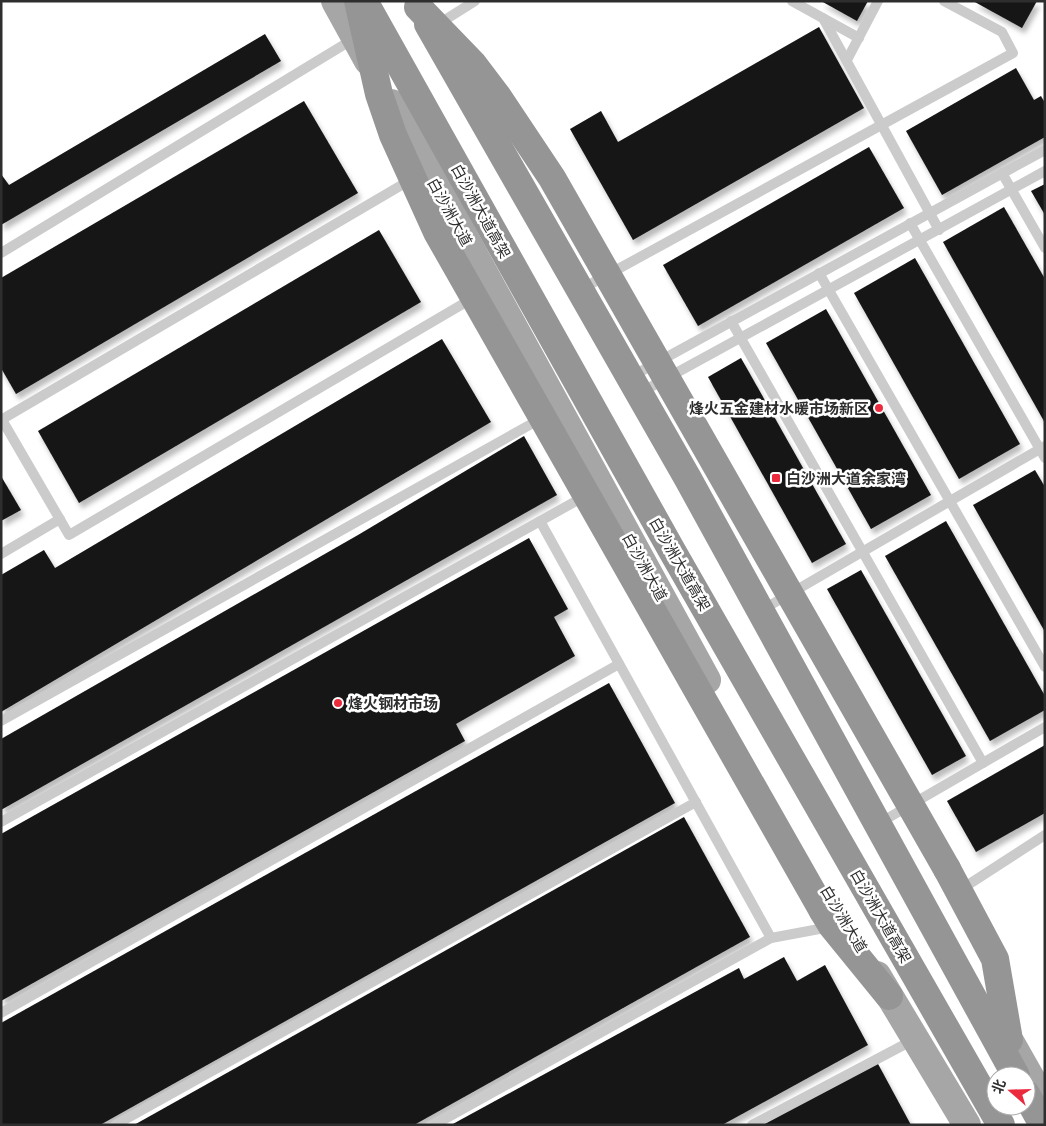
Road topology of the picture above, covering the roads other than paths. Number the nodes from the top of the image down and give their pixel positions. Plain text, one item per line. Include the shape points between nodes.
1 (335, 1) edge
2 (358, 1) edge
3 (364, 1) edge
4 (475, 1) edge
5 (792, 1) edge
6 (878, 1) edge
7 (944, 1) edge
8 (425, 8) edge
9 (823, 18) junction
10 (355, 38) junction
11 (859, 38) junction
12 (847, 60) junction
13 (882, 125) junction
14 (1045, 150) edge
15 (427, 170) junction
16 (1045, 171) edge
17 (1002, 173) junction
18 (1011, 190) junction
19 (930, 213) junction
20 (910, 223) junction
21 (939, 230) junction
22 (920, 240) junction
23 (1045, 248) edge
24 (1, 253) edge
25 (820, 273) junction
26 (587, 286) junction
27 (491, 287) junction
28 (829, 290) junction
29 (731, 321) junction
30 (741, 338) junction
31 (640, 382) junction
32 (558, 409) junction
33 (2, 419) edge
34 (1043, 451) edge
35 (601, 487) junction
36 (950, 501) junction
37 (60, 520) junction
38 (540, 521) junction
39 (863, 552) junction
40 (1, 554) edge
41 (766, 607) junction
42 (619, 664) junction
43 (1045, 667) edge
44 (1, 721) edge
45 (1045, 727) edge
46 (983, 762) junction
47 (696, 802) junction
48 (888, 818) junction
49 (1, 822) edge
50 (1044, 838) edge
51 (953, 880) junction
52 (834, 920) junction
53 (771, 938) junction
54 (890, 996) joint
55 (1, 1013) edge
56 (914, 1038) junction
57 (1009, 1040) junction
58 (1010, 1066) edge
59 (1045, 1103) edge
60 (1036, 1112) edge
61 (115, 1125) edge
62 (434, 1125) edge
63 (752, 1125) edge
64 (967, 1125) edge
65 (1000, 1125) edge
66 (1043, 1125) edge

1 - 10 main road, 白沙洲大道
2 - 52 highway, bridge via 379,94 392,135 438,232
3 - 65 highway, 白沙洲大道高架 via 671,549
4 - 8 lane
5 - 9 lane
6 - 11 lane
7 - 13 lane via 1002,32 1013,53
8 - 26 main road
8 - 51 highway, bridge via 488,84 552,178
8 - 58 highway, bridge
9 - 11 lane
9 - 12 lane
10 - 15 main road, 白沙洲大道
10 - 24 lane
11 - 12 lane
12 - 13 lane
13 - 19 lane
13 - 26 lane
14 - 17 lane
15 - 27 main road, 白沙洲大道
15 - 33 lane
16 - 18 lane
17 - 18 lane
17 - 19 lane
18 - 21 lane
18 - 23 lane
19 - 20 lane
19 - 21 lane
20 - 22 lane
20 - 25 lane
21 - 22 lane
22 - 28 lane
22 - 34 lane
25 - 28 lane
25 - 29 lane
26 - 31 main road
27 - 32 main road, 白沙洲大道
27 - 37 lane via 69,535
28 - 30 lane
28 - 36 lane
29 - 30 lane
29 - 31 lane
30 - 31 lane
30 - 39 lane
31 - 41 main road
32 - 35 main road, 白沙洲大道
32 - 44 lane
33 - 37 lane
34 - 36 lane
35 - 38 lane
35 - 52 main road, 白沙洲大道 via 778,810
36 - 39 lane
36 - 43 lane
37 - 40 lane
38 - 42 lane
38 - 49 lane
39 - 41 lane
39 - 46 lane
41 - 48 main road
42 - 47 lane
42 - 55 lane
45 - 46 lane
46 - 48 lane
47 - 53 lane
47 - 61 lane
48 - 57 main road
50 - 51 lane
51 - 57 highway via 995,960
52 - 53 lane
52 - 54 highway
53 - 62 lane
54 - 56 main road
56 - 63 lane
56 - 64 main road
57 - 59 main road
60 - 66 highway

